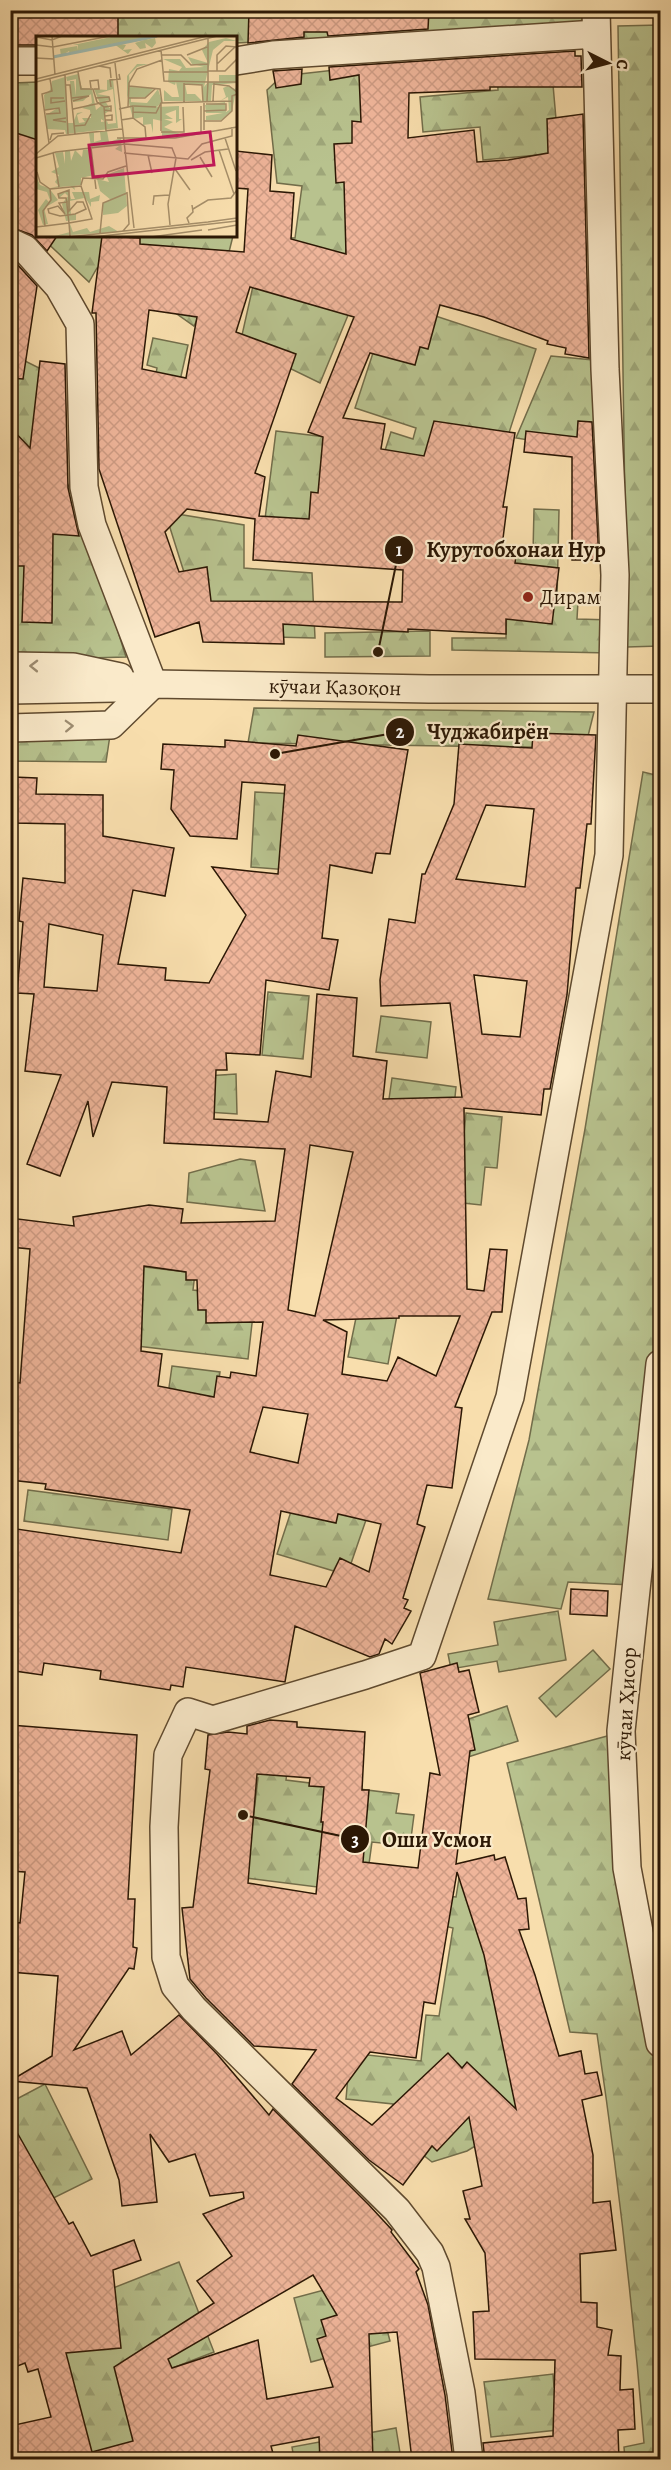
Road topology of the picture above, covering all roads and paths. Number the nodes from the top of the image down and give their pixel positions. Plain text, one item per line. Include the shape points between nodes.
1 (596, 22) edge
2 (10, 61) edge
3 (36, 61) edge
4 (237, 61) edge
5 (10, 242) edge
6 (10, 666) edge
7 (153, 684) junction
8 (611, 689) junction
9 (660, 689) edge
10 (10, 690) edge
11 (10, 728) edge
12 (660, 1364) edge
13 (660, 2043) edge
14 (470, 2460) edge

1 - 4 street
1 - 8 street via 615,575
2 - 3 street
5 - 7 street via 25,249 59,286 80,324 84,487 92,525
7 -> 6 street via 73,667
7 - 8 street, кӯчаи Қазоқон
7 - 10 street, кӯчаи Қазоқон
11 -> 7 street via 111,725
8 - 9 street, кӯчаи Қазоқон
8 - 14 street via 609,855 510,1396 422,1656 213,1720 188,1712 168,1755 164,1827 166,1958 175,1986 397,2210 430,2253 461,2393
12 - 13 street, кӯчаи Ҳисор via 621,1731 627,1868

